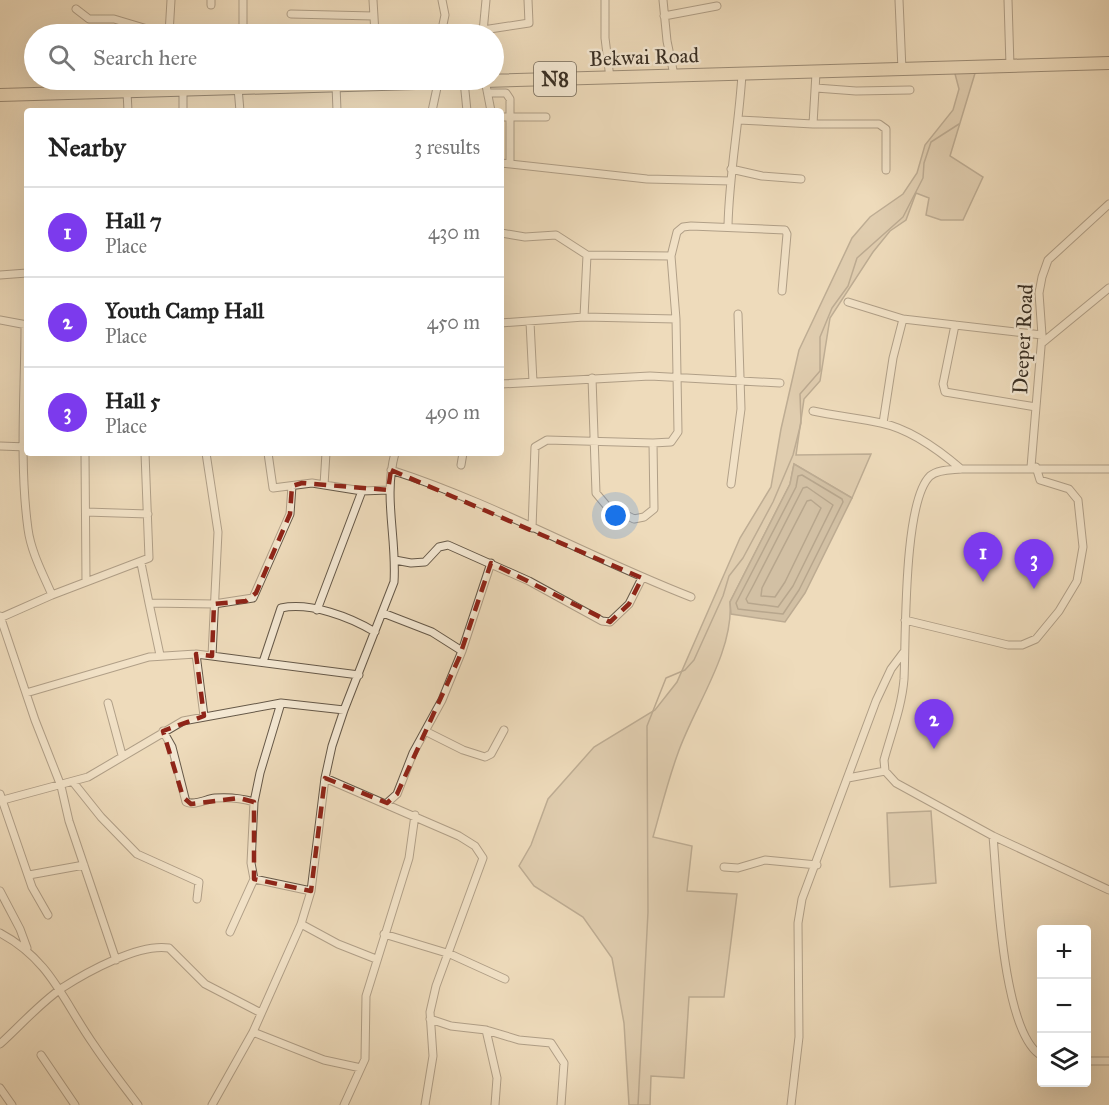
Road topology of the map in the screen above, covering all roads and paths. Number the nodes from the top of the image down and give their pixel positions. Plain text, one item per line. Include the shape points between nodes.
1 (171, 0) edge
2 (243, 0) edge
3 (373, 0) edge
4 (442, 0) edge
5 (486, 0) edge
6 (528, 0) edge
7 (605, 0) edge
8 (663, 0) edge
9 (899, 0) edge
10 (1008, 0) edge
11 (717, 6) dead end
12 (76, 9) dead end
13 (291, 14) dead end
14 (373, 16) junction
15 (664, 16) junction
16 (131, 24) edge
17 (170, 24) edge
18 (243, 24) edge
19 (374, 24) edge
20 (443, 24) edge
21 (484, 24) edge
22 (504, 28) edge
23 (1109, 63) edge
24 (1010, 66) junction
25 (902, 70) junction
26 (816, 73) junction
27 (741, 74) junction
28 (674, 75) junction
29 (610, 78) junction
30 (504, 83) edge
31 (816, 88) junction
32 (138, 90) edge
33 (183, 90) edge
34 (243, 90) edge
35 (336, 90) edge
36 (431, 90) edge
37 (466, 90) edge
38 (487, 90) edge
39 (499, 90) edge
40 (910, 90) dead end
41 (127, 92) junction
42 (0, 95) edge
43 (128, 108) edge
44 (183, 108) edge
45 (240, 108) edge
46 (337, 108) edge
47 (432, 108) edge
48 (467, 108) edge
49 (490, 108) edge
50 (504, 117) edge
51 (511, 117) junction
52 (546, 117) dead end
53 (739, 120) junction
54 (813, 124) junction
55 (504, 163) edge
56 (510, 164) junction
57 (731, 169) junction
58 (886, 170) dead end
59 (801, 178) dead end
60 (731, 181) junction
61 (1109, 204) edge
62 (728, 226) junction
63 (504, 234) edge
64 (587, 255) junction
65 (671, 256) junction
66 (24, 273) edge
67 (0, 275) edge
68 (1109, 288) edge
69 (782, 291) dead end
70 (848, 302) dead end
71 (738, 314) dead end
72 (584, 317) junction
73 (903, 319) junction
74 (0, 320) edge
75 (676, 320) junction
76 (530, 322) junction
77 (504, 323) edge
78 (24, 325) edge
79 (954, 325) junction
80 (1042, 339) junction
81 (592, 378) junction
82 (677, 379) junction
83 (739, 380) junction
84 (533, 382) junction
85 (780, 383) dead end
86 (504, 384) edge
87 (1036, 407) junction
88 (813, 411) dead end
89 (882, 423) junction
90 (595, 440) junction
91 (653, 443) junction
92 (0, 446) edge
93 (24, 447) edge
94 (26, 456) edge
95 (85, 456) edge
96 (145, 456) edge
97 (206, 456) edge
98 (268, 456) edge
99 (326, 456) edge
100 (394, 456) edge
101 (462, 456) edge
102 (460, 465) dead end
103 (1033, 467) junction
104 (961, 469) junction
105 (391, 470) junction
106 (1109, 470) edge
107 (731, 484) dead end
108 (324, 485) junction
109 (292, 486) junction
110 (388, 490) junction
111 (362, 491) junction
112 (86, 512) junction
113 (148, 514) junction
114 (532, 528) junction
115 (395, 560) junction
116 (141, 563) junction
117 (491, 563) junction
118 (642, 578) junction
119 (86, 581) junction
120 (52, 595) junction
121 (691, 597) dead end
122 (149, 603) junction
123 (214, 604) junction
124 (317, 610) junction
125 (383, 613) junction
126 (0, 618) edge
127 (905, 620) junction
128 (375, 632) junction
129 (462, 651) junction
130 (903, 653) junction
131 (196, 654) junction
132 (160, 655) junction
133 (212, 656) junction
134 (263, 662) junction
135 (359, 675) junction
136 (26, 693) junction
137 (108, 703) dead end
138 (281, 703) junction
139 (344, 710) junction
140 (204, 716) junction
141 (163, 730) junction
142 (504, 730) dead end
143 (425, 731) junction
144 (123, 756) junction
145 (885, 771) junction
146 (325, 778) junction
147 (848, 778) junction
148 (73, 782) junction
149 (61, 786) junction
150 (397, 794) junction
151 (1, 797) edge
152 (254, 802) junction
153 (387, 803) junction
154 (400, 808) junction
155 (415, 815) junction
156 (993, 836) junction
157 (84, 865) junction
158 (817, 865) junction
159 (724, 867) dead end
160 (28, 875) junction
161 (254, 879) junction
162 (1109, 890) edge
163 (0, 891) edge
164 (311, 891) junction
165 (197, 900) dead end
166 (48, 915) dead end
167 (301, 924) junction
168 (231, 932) dead end
169 (0, 933) edge
170 (384, 934) junction
171 (27, 949) junction
172 (450, 954) junction
173 (376, 959) junction
174 (116, 960) junction
175 (505, 980) dead end
176 (61, 989) junction
177 (261, 1013) junction
178 (430, 1018) junction
179 (486, 1030) junction
180 (253, 1032) junction
181 (0, 1044) edge
182 (1037, 1053) edge
183 (41, 1055) dead end
184 (1091, 1061) edge
185 (1109, 1061) edge
186 (361, 1068) junction
187 (0, 1088) edge
188 (12, 1105) edge
189 (75, 1105) edge
190 (138, 1105) edge
191 (212, 1105) edge
192 (344, 1105) edge
193 (425, 1105) edge
194 (495, 1105) edge
195 (561, 1105) edge
196 (791, 1105) edge

1 - 17 street
2 - 18 street
3 - 14 street
4 - 20 street
5 - 21 street
6 - 22 street via 529,23
7 - 29 street
8 - 15 street
9 - 25 street
10 - 24 street
11 - 15 street
12 - 16 street via 89,19
13 - 14 street
14 - 19 street
15 - 28 street
23 - 24 highway, Bekwai Road / N8
24 - 25 highway, Bekwai Road / N8
25 - 26 highway, Bekwai Road / N8
26 - 27 highway, Bekwai Road / N8
26 - 31 street
27 - 28 highway, Bekwai Road / N8
27 - 53 street
28 - 29 highway, Bekwai Road / N8
29 - 30 highway, Bekwai Road / N8
31 - 40 street
31 - 54 street
32 - 41 highway, Bekwai Road / N8
33 - 44 street
34 - 45 street
35 - 46 street
36 - 47 street
37 - 48 street
38 - 49 street
39 - 51 street via 509,95
41 - 42 highway, Bekwai Road / N8
41 - 43 street
50 - 51 street
51 - 52 street
51 - 56 street
53 - 54 street
53 - 57 street
54 - 58 street via 883,126
55 - 56 street
56 - 60 street via 647,179
57 - 59 street
57 - 60 street
60 - 62 street
61 - 80 street, Deeper Road via 1048,260 1039,293
62 - 65 street via 683,227 677,232
62 - 69 street via 785,230
63 - 64 street via 556,235
64 - 65 street
64 - 72 street
65 - 75 street
66 - 67 street
68 - 80 street
70 - 73 street
71 - 83 street
72 - 75 street
72 - 76 street
73 - 79 street
73 - 89 street
74 - 78 street
75 - 82 street
76 - 77 street
76 - 84 street
79 - 80 street
79 - 87 street via 943,384 945,392
80 - 87 street, Deeper Road
81 - 82 street
81 - 84 street
81 - 90 street
82 - 83 street
82 - 91 street via 676,439
83 - 85 street
83 - 107 street via 738,440
84 - 86 street
87 - 103 street, Deeper Road
88 - 89 street
89 - 104 street via 942,452
90 - 91 street
90 - 91 street via 596,493 606,505 634,519 644,518 654,509
90 - 114 street via 547,440 535,447
92 - 93 street
94 - 120 street via 28,530
95 - 112 street
96 - 113 street
97 - 123 street via 218,532
98 - 109 street via 273,488
99 - 108 street
100 - 105 street
101 - 102 street
103 - 104 street
103 - 106 street
103 - 127 street via 1040,480 1069,489 1078,500 1083,547 1077,581 1036,639 1008,645
104 - 127 street via 931,475 922,491 910,538
105 - 110 street
105 - 114 street via 426,481
108 - 109 street
108 - 111 street
109 - 123 street via 290,514 256,593 246,601
110 - 111 street
110 - 115 street
111 - 124 street
112 - 113 street
112 - 119 street
113 - 116 street via 151,553
114 - 118 street
115 - 117 street via 420,563 432,558 439,547 448,545
115 - 125 street via 394,582
116 - 119 street
116 - 122 street
117 - 118 street via 610,622 629,604
117 - 129 street
118 - 121 street
119 - 120 street
120 - 126 street
122 - 123 street
122 - 132 street
123 - 133 street
124 - 128 street
124 - 134 street via 285,607 278,611
125 - 128 street
125 - 129 street via 432,632
126 - 136 street
127 - 130 street
128 - 135 street
129 - 143 street
130 - 145 street via 904,681 884,760
130 - 147 street via 876,701
131 - 132 street
131 - 133 street
131 - 140 street
132 - 136 street
133 - 134 street
134 - 135 street
135 - 139 street
136 - 149 street
137 - 144 street
138 - 139 street
138 - 140 street
138 - 152 street
139 - 146 street
140 - 141 street
141 - 144 street
141 - 152 street via 172,747 186,802 214,798
142 - 143 street via 485,758
143 - 150 street
144 - 148 street
145 - 147 street
145 - 156 street via 896,783
146 - 153 street
146 - 164 street
147 - 158 street via 831,816
148 - 149 street
148 - 165 street via 137,855 199,882
149 - 151 street
149 - 157 street
150 - 153 street
150 - 154 street
151 - 160 street
152 - 161 street
153 - 154 street
154 - 155 street
155 - 170 street via 409,858
155 - 172 street via 475,846 483,858
156 - 162 street
156 - 182 street via 1010,997 1030,1047
157 - 160 street
157 - 174 street
158 - 159 street via 765,860 738,868
158 - 196 street via 802,899 798,923 800,1037
160 - 166 street
161 - 164 street
161 - 168 street
163 - 171 street
164 - 167 street
167 - 173 street
167 - 177 street
169 - 171 street
170 - 172 street
170 - 173 street
171 - 176 street
172 - 175 street
172 - 178 street via 436,986
173 - 186 street via 366,996 366,1045
174 - 176 street
174 - 177 street via 149,948 169,948 205,984
176 - 181 street
176 - 190 street via 93,1045
177 - 180 street
178 - 179 street via 450,1026
178 - 193 street via 433,1056
179 - 194 street via 497,1078
179 - 195 street via 519,1040 551,1043 564,1063
180 - 186 street via 324,1060
180 - 191 street
183 - 189 street
184 - 185 street
186 - 192 street
187 - 188 street

